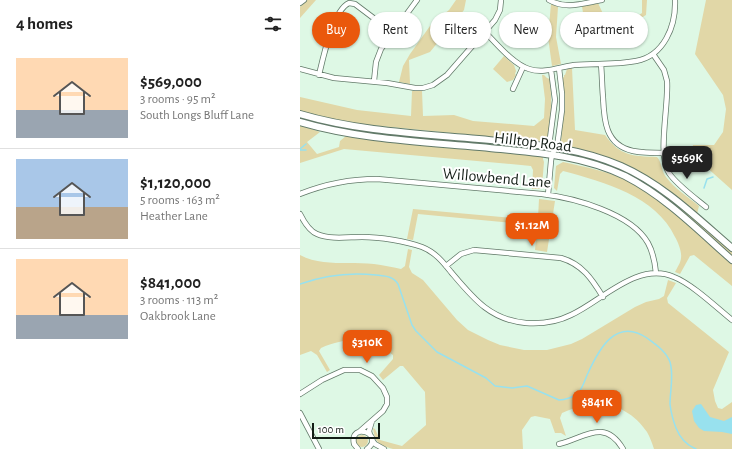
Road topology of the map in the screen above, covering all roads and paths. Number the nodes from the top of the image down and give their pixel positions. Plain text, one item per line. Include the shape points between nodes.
1 (304, 0) edge
2 (417, 0) edge
3 (501, 0) edge
4 (549, 0) edge
5 (602, 0) edge
6 (675, 0) edge
7 (348, 1) edge
8 (300, 3) edge
9 (408, 12) edge
10 (368, 14) edge
11 (491, 24) edge
12 (491, 38) edge
13 (382, 48) edge
14 (471, 48) edge
15 (653, 54) junction
16 (601, 64) junction
17 (523, 67) junction
18 (559, 68) junction
19 (300, 69) edge
20 (551, 70) junction
21 (319, 75) junction
22 (374, 81) junction
23 (513, 89) dead end
24 (300, 114) edge
25 (300, 122) edge
26 (549, 146) junction
27 (557, 147) junction
28 (664, 153) junction
29 (552, 154) junction
30 (300, 194) edge
31 (548, 195) junction
32 (706, 207) dead end
33 (300, 214) edge
34 (732, 248) edge
35 (732, 260) edge
36 (446, 266) junction
37 (656, 273) junction
38 (603, 297) junction
39 (732, 320) edge
40 (300, 394) edge
41 (386, 406) junction
42 (392, 410) dead end
43 (300, 413) edge
44 (372, 421) junction
45 (359, 432) junction
46 (371, 437) junction
47 (559, 444) dead end
48 (319, 449) edge
49 (357, 449) edge
50 (369, 449) edge
51 (384, 449) edge
52 (623, 449) edge

1 - 8 street
2 - 9 street
3 - 11 street via 498,15
4 - 5 street via 566,6
6 - 15 street via 669,33 663,45
7 - 10 street
7 - 21 street via 331,30
12 - 17 street
13 - 22 street via 375,65
14 - 22 street via 448,74 435,84 424,88
15 - 16 street via 635,61
15 - 28 street via 664,70 667,81
16 - 18 street
16 - 28 street via 604,118 611,136 629,150
17 - 20 street via 536,71
17 - 23 street
18 - 20 street
18 - 27 street via 562,106
19 - 21 street
20 - 26 street via 555,102
21 - 22 street
24 - 26 main road, Hilltop Road via 367,128
25 - 29 main road, Hilltop Road via 336,132 365,136
26 - 27 main road, Hilltop Road
26 - 29 street
27 - 29 street
27 - 34 main road, Hilltop Road via 597,156 640,175 674,198
28 - 32 street via 665,165 670,174
29 - 31 street
29 - 35 main road, Hilltop Road via 602,167 642,186 670,205
30 - 31 street, Willowbend Lane via 319,187 370,179
31 - 37 street, Willowbend Lane via 587,204 634,227 650,247
33 - 36 street via 308,228 318,235 373,238 412,245 434,254
36 - 38 street via 463,253 474,250 561,258 584,270
36 - 38 street via 482,306 499,316 516,321 536,323 557,320
37 - 38 street via 634,278
37 - 39 street via 681,280
40 - 41 street via 336,373 357,370 372,376 381,384 387,397
41 - 42 street
41 - 44 street
43 - 48 street
44 - 45 street
44 - 46 street via 369,431
45 - 46 street via 364,431
45 - 49 street via 353,440
46 - 50 street
46 - 51 street via 375,444
47 - 52 street via 584,434 598,432 614,438

